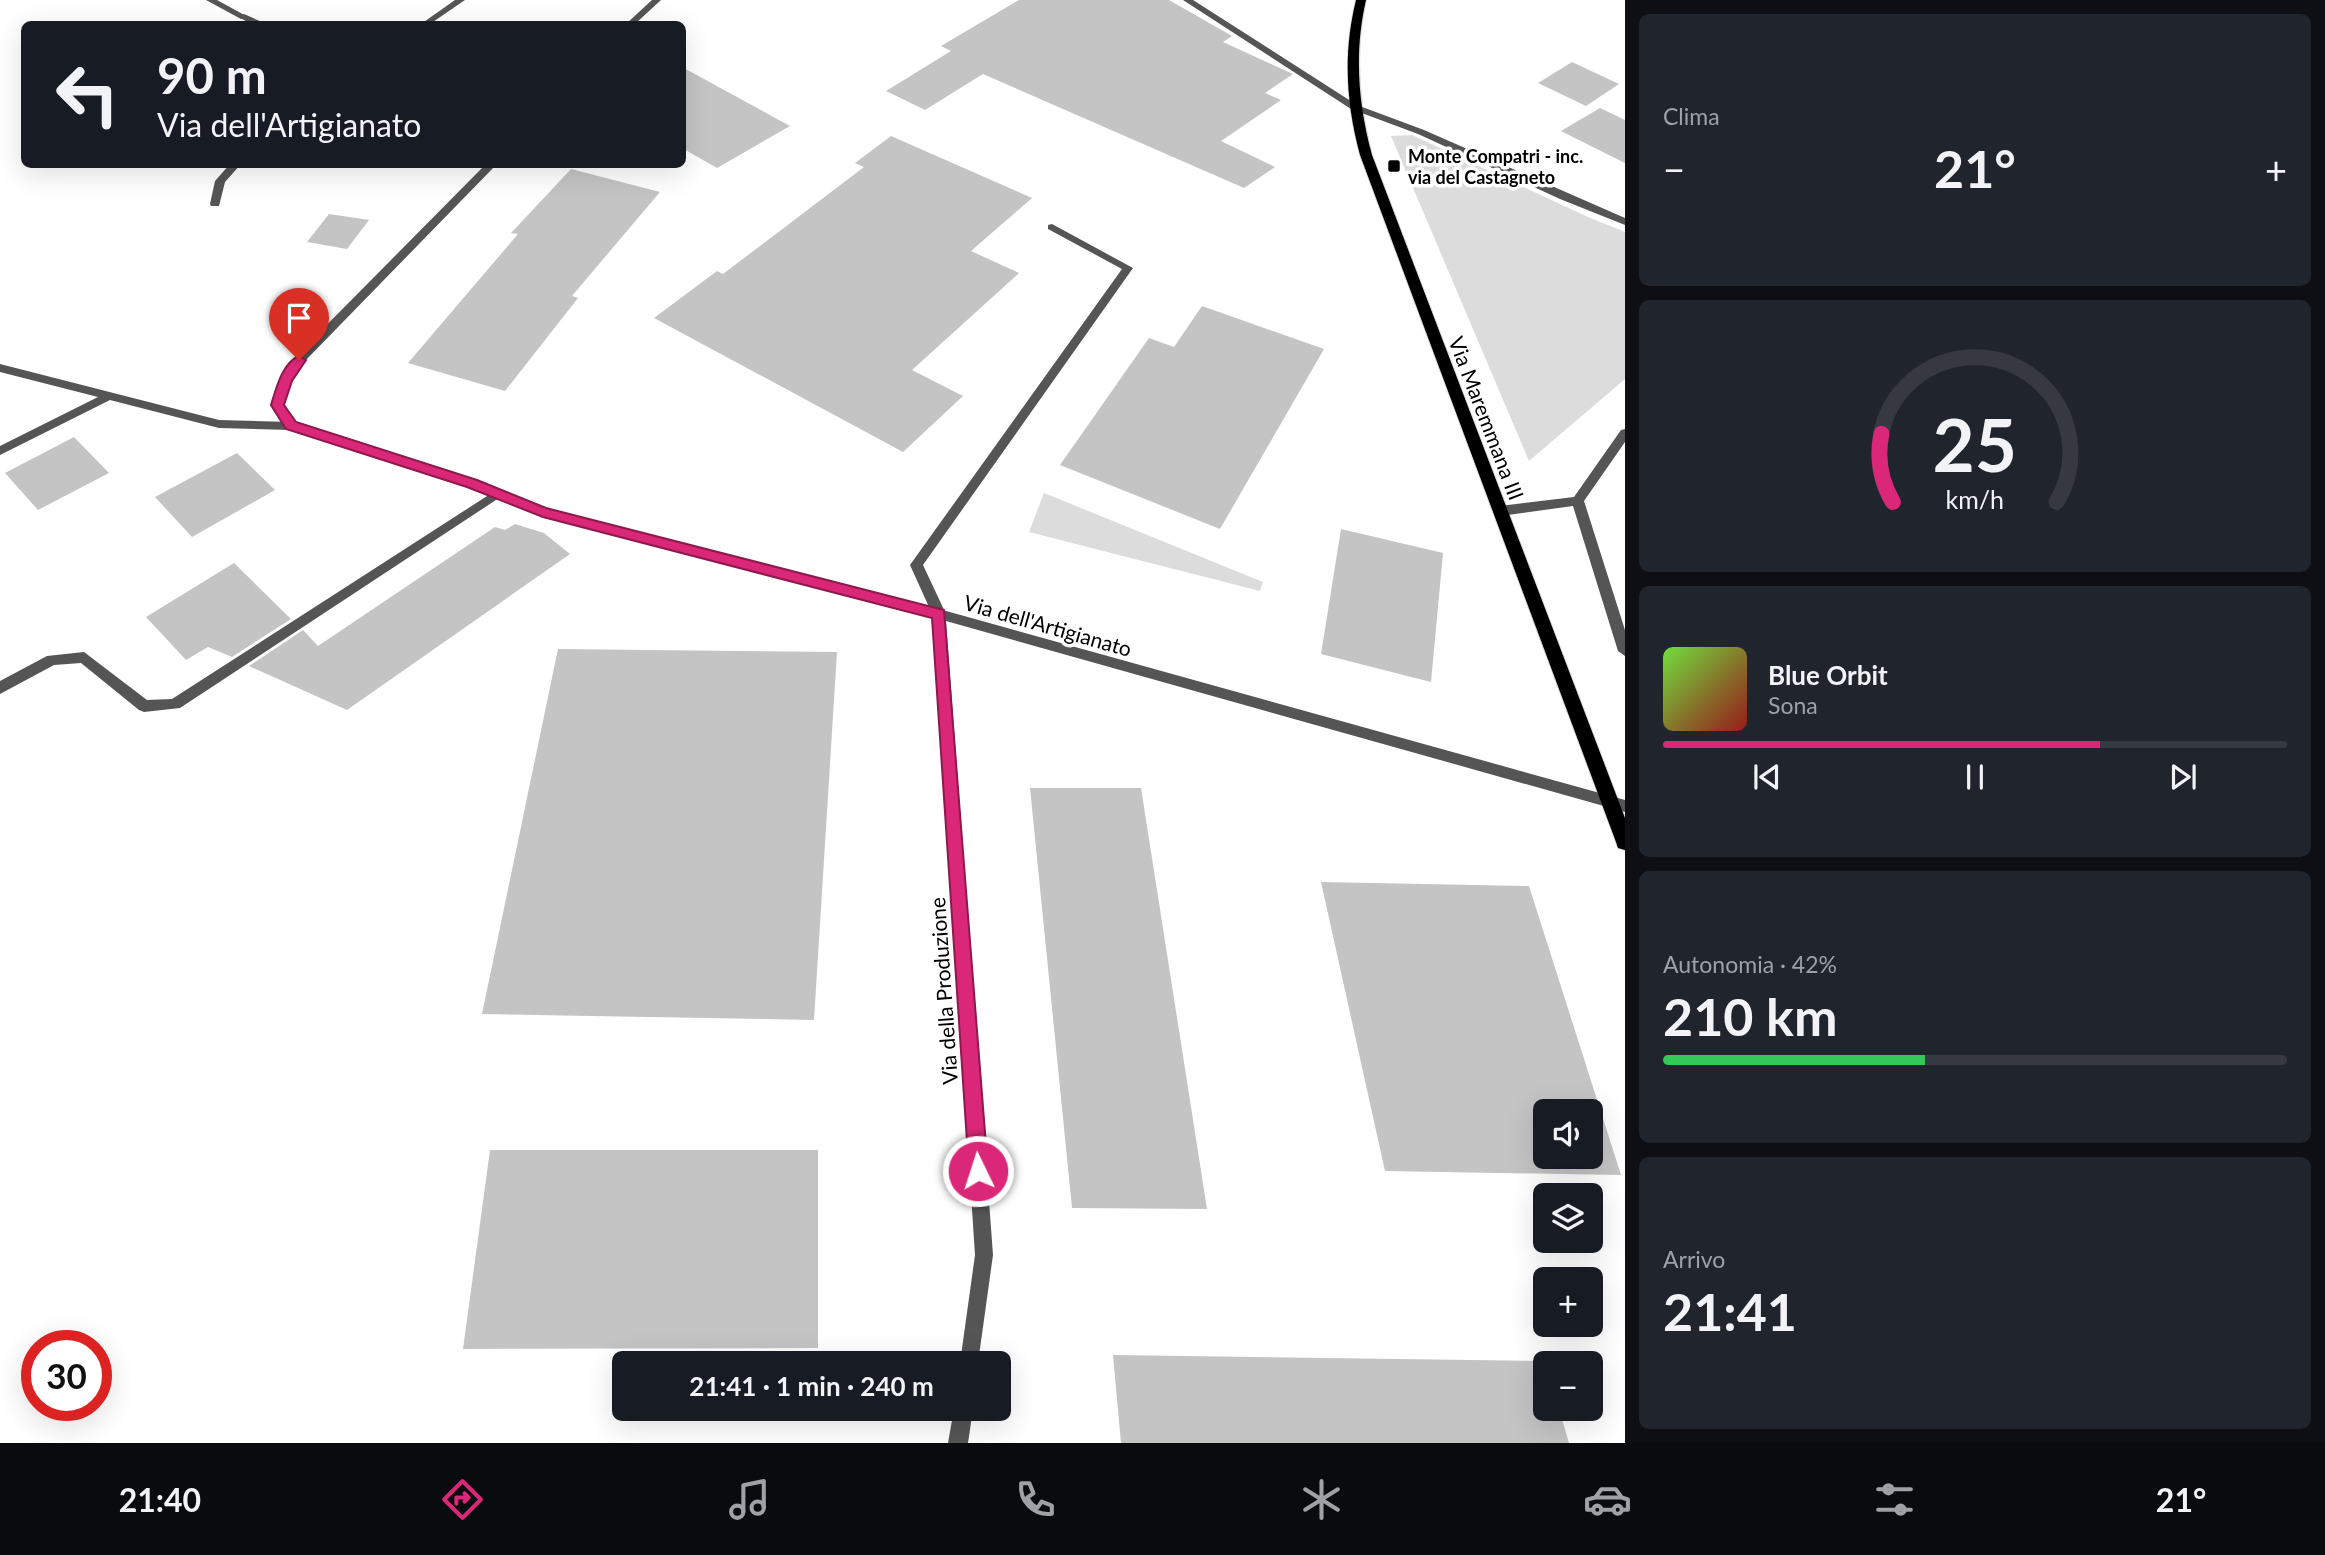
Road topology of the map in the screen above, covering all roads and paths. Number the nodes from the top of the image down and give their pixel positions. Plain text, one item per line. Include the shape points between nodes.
1 (210, 0) edge
2 (461, 0) edge
3 (657, 0) edge
4 (1187, 0) edge
5 (1361, 0) edge
6 (251, 21) edge
7 (430, 21) edge
8 (633, 21) edge
9 (1354, 107) junction
10 (232, 168) edge
11 (488, 168) edge
12 (215, 204) dead end
13 (1625, 222) edge
14 (1052, 227) dead end
15 (0, 368) edge
16 (109, 396) junction
17 (291, 426) junction
18 (1625, 433) edge
19 (0, 452) edge
20 (498, 493) junction
21 (1578, 501) junction
22 (1500, 512) junction
23 (939, 614) junction
24 (1625, 651) edge
25 (0, 688) edge
26 (1609, 800) junction
27 (1625, 806) edge
28 (1625, 842) edge
29 (971, 1351) edge
30 (961, 1421) edge
31 (958, 1443) edge

1 - 6 street
2 - 7 street
3 - 8 street
4 - 9 street
5 - 9 main road, Via Maremmana III via 1353,32
9 - 13 street via 1422,132
9 - 22 main road, Via Maremmana III via 1371,168
10 - 12 street via 220,181
11 - 17 street via 299,360 285,380 277,405
14 - 23 street via 1128,268 916,565
15 - 16 street, Via dell'Artigianato
16 - 17 street, Via dell'Artigianato via 219,424
16 - 19 street
17 - 20 street, Via dell'Artigianato
18 - 21 street
20 - 23 street, Via dell'Artigianato via 543,512
20 - 25 street via 175,704 144,706 84,657 52,660
21 - 22 street
21 - 24 street
22 - 26 main road, Via Maremmana III
23 - 26 street, Via dell'Artigianato
23 - 29 street, Via della Produzione via 984,1255
26 - 27 street, Via dell'Artigianato
26 - 28 main road, Via Maremmana III
30 - 31 street

